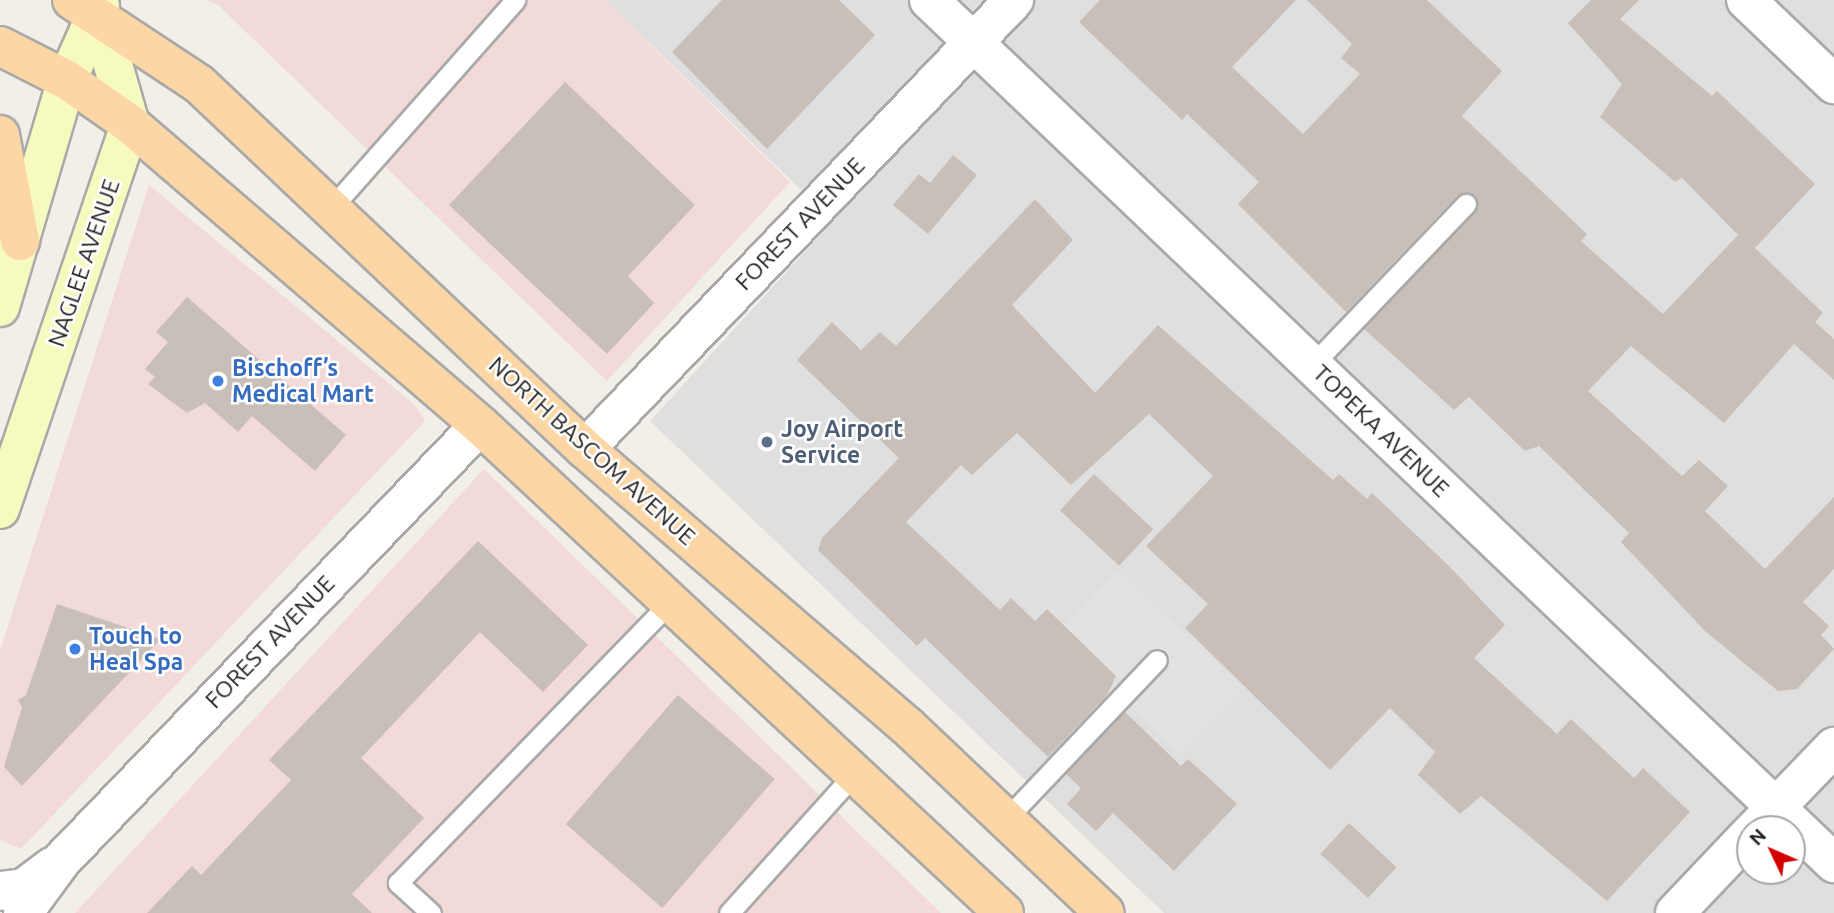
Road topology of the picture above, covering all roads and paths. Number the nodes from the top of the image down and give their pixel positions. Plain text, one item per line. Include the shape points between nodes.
1 (515, 0) edge
2 (929, 0) edge
3 (1014, 0) edge
4 (1746, 0) edge
5 (91, 5) edge
6 (972, 44) junction
7 (0, 46) edge
8 (67, 80) junction
9 (1834, 84) edge
10 (130, 124) junction
11 (0, 135) edge
12 (1466, 204) dead end
13 (333, 206) junction
14 (20, 241) junction
15 (0, 307) edge
16 (1312, 365) junction
17 (480, 425) junction
18 (585, 449) junction
19 (0, 509) edge
20 (671, 601) junction
21 (1157, 660) dead end
22 (1834, 747) edge
23 (854, 774) junction
24 (1763, 815) edge
25 (1769, 815) edge
26 (1006, 819) junction
27 (1806, 844) edge
28 (1736, 849) edge
29 (62, 860) junction
30 (1834, 863) edge
31 (0, 891) edge
32 (23, 913) edge
33 (430, 913) edge
34 (729, 913) edge
35 (1004, 913) edge
36 (1105, 913) edge
37 (1675, 913) edge

1 - 13 lane
2 - 6 street, TOPEKA AVENUE
3 - 6 street, FOREST AVENUE
4 - 9 street
5 - 8 main road
5 - 10 main road
5 - 13 main road, NORTH BASCOM AVENUE via 199,84
6 - 16 street, TOPEKA AVENUE
6 - 18 street, FOREST AVENUE
7 - 8 main road
8 - 10 main road
8 - 14 main road
10 - 17 main road
10 - 19 main road, NAGLEE AVENUE
11 - 14 main road
12 - 16 lane
13 - 18 main road, NORTH BASCOM AVENUE
14 - 15 main road
16 - 24 street, TOPEKA AVENUE
17 - 20 main road
17 - 29 street, FOREST AVENUE
18 - 26 main road, NORTH BASCOM AVENUE
20 - 23 main road
20 - 33 lane via 398,883
21 - 26 lane
22 - 25 street
23 - 34 lane
23 - 35 main road
26 - 36 main road, NORTH BASCOM AVENUE
27 - 30 street, TOPEKA AVENUE
28 - 37 street
29 - 31 street, FOREST AVENUE via 24,888
29 - 32 street, FOREST AVENUE

